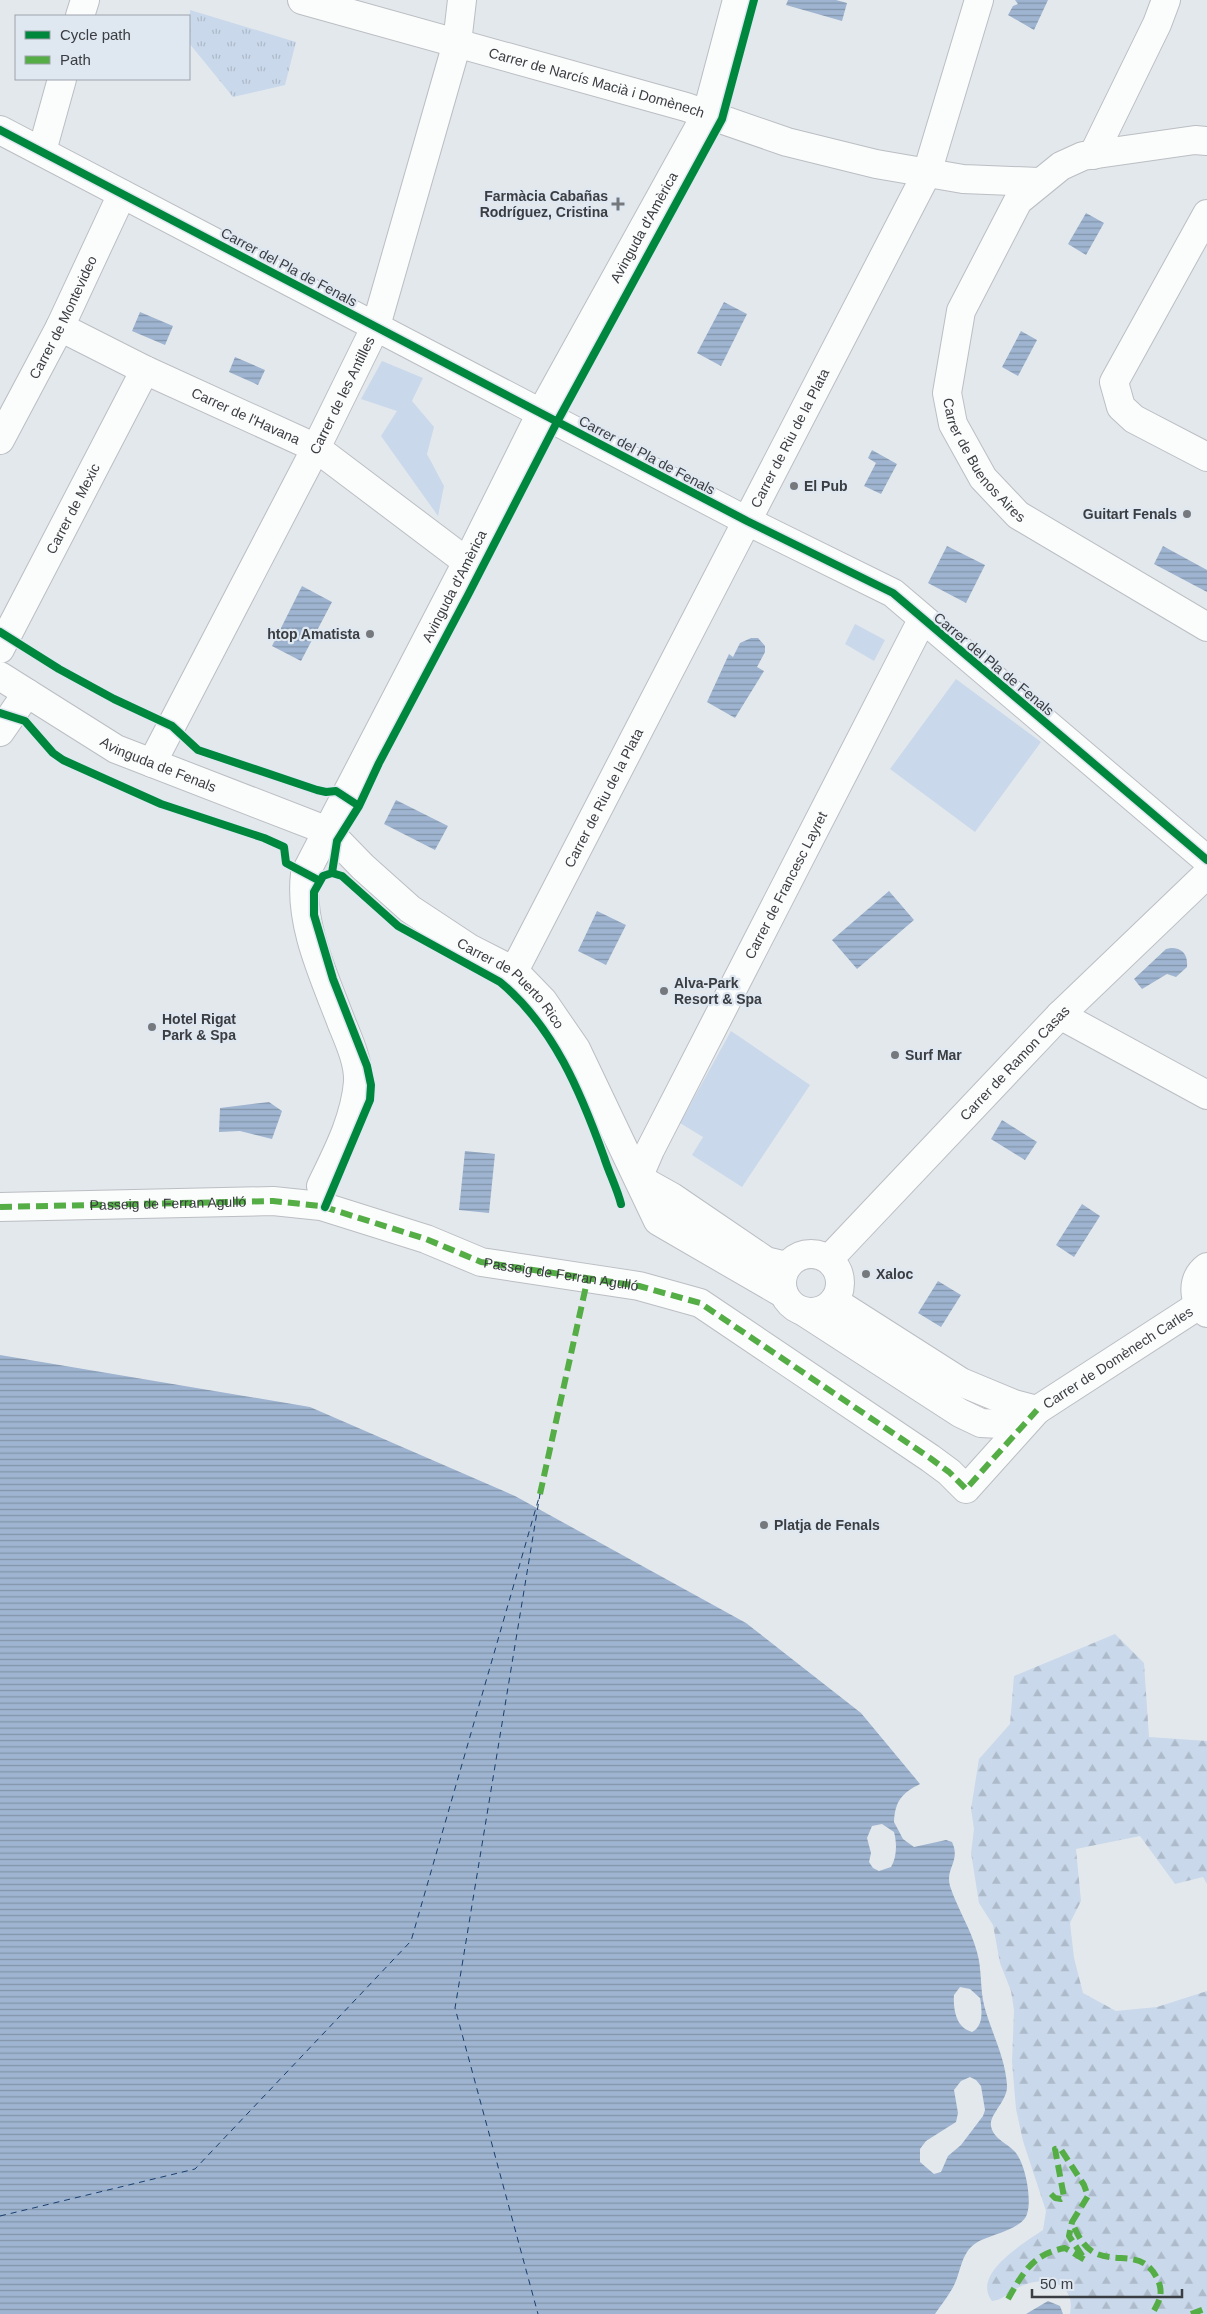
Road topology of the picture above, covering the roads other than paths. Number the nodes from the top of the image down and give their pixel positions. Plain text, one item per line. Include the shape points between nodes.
1 (85, 0) edge
2 (302, 0) edge
3 (462, 0) edge
4 (737, 0) edge
5 (979, 0) edge
6 (1166, 0) edge
7 (80, 15) edge
8 (456, 43) junction
9 (62, 80) edge
10 (706, 113) junction
11 (0, 130) edge
12 (1207, 141) edge
13 (42, 151) junction
14 (1093, 155) junction
15 (927, 173) junction
16 (1039, 182) junction
17 (122, 194) junction
18 (1207, 214) edge
19 (376, 326) junction
20 (60, 327) junction
21 (146, 370) junction
22 (540, 413) junction
23 (0, 440) edge
24 (316, 448) junction
25 (1207, 457) edge
26 (747, 521) junction
27 (467, 562) junction
28 (922, 620) junction
29 (1207, 626) edge
30 (0, 649) edge
31 (0, 676) edge
32 (27, 693) junction
33 (0, 732) edge
34 (152, 763) junction
35 (328, 831) junction
36 (1207, 860) edge
37 (1207, 874) edge
38 (514, 971) junction
39 (1060, 1015) junction
40 (1207, 1095) edge
41 (638, 1178) junction
42 (321, 1186) dead end
43 (0, 1207) edge
44 (829, 1259) junction
45 (787, 1266) junction
46 (1207, 1267) edge
47 (784, 1294) junction
48 (834, 1301) junction
49 (1203, 1309) edge
50 (804, 1312) junction
51 (1037, 1410) junction

1 - 7 street
2 - 8 street, Carrer de Narcís Macià i Domènech
3 - 8 street, Carrer de les Antilles
4 - 10 street, Avinguda d'Amèrica
5 - 15 street, Carrer de Riu de la Plata
6 - 14 street
8 - 10 street, Carrer de Narcís Macià i Domènech
8 - 19 street, Carrer de les Antilles
9 - 13 street
10 - 15 street, Carrer de Narcís Macià i Domènech via 787,142
10 - 22 street, Avinguda d'Amèrica
11 - 13 street, Carrer del Pla de Fenals
12 - 14 street
13 - 17 street, Carrer del Pla de Fenals
14 - 16 street via 1061,166
15 - 16 street, Carrer de Narcís Macià i Domènech via 966,180
15 - 26 street, Carrer de Riu de la Plata
16 - 29 street, Carrer de Buenos Aires via 1018,201 960,311 947,393 953,424 983,478 1018,515
17 - 19 street, Carrer del Pla de Fenals
17 - 20 street, Carrer de Montevideo
18 - 25 street via 1114,382 1121,407 1134,419
19 - 22 street, Carrer del Pla de Fenals
19 - 24 street, Carrer de les Antilles
20 - 21 street, Carrer de l'Havana
20 - 23 street, Carrer de Montevideo
21 - 24 street, Carrer de l'Havana
21 - 30 street, Carrer de Mexic
22 - 26 street, Carrer del Pla de Fenals
22 - 27 street, Avinguda d'Amèrica
24 - 27 street, Carrer de l'Havana
24 - 34 street, Carrer de les Antilles
26 - 28 street, Carrer del Pla de Fenals via 893,593
26 - 38 street, Carrer de Riu de la Plata
27 - 35 street, Avinguda d'Amèrica
28 - 36 street, Carrer del Pla de Fenals
28 - 41 street, Carrer de Francesc Layret
31 - 32 street, Avinguda de Fenals
32 - 33 street
32 - 34 street, Avinguda de Fenals via 116,749
34 - 35 street, Avinguda de Fenals
35 - 38 street, Carrer de Puerto Rico via 410,910 469,948
35 - 42 street, Avinguda d'Amèrica via 305,874 303,895 315,952 351,1048 358,1081 349,1122
37 - 39 street, Carrer de Ramon Casas
38 - 41 street, Carrer de Puerto Rico via 543,1001 576,1048
39 - 40 street
39 - 44 street, Carrer de Ramon Casas
41 - 45 street via 672,1197 766,1261
41 - 47 street via 658,1221
43 - 51 street, Passeig de Ferran Agulló via 272,1201 322,1206 426,1239 481,1262 630,1284 691,1301 930,1458 966,1488
44 - 45 street via 803,1254
44 - 48 street via 841,1280
45 - 47 street via 782,1283
46 - 49 street via 1197,1278 1195,1287
47 - 50 street via 792,1305
48 - 50 street via 817,1312
48 - 51 street via 961,1382
49 - 51 street, Carrer de Domènech Carles
50 - 51 street via 960,1413 981,1423 1000,1424

